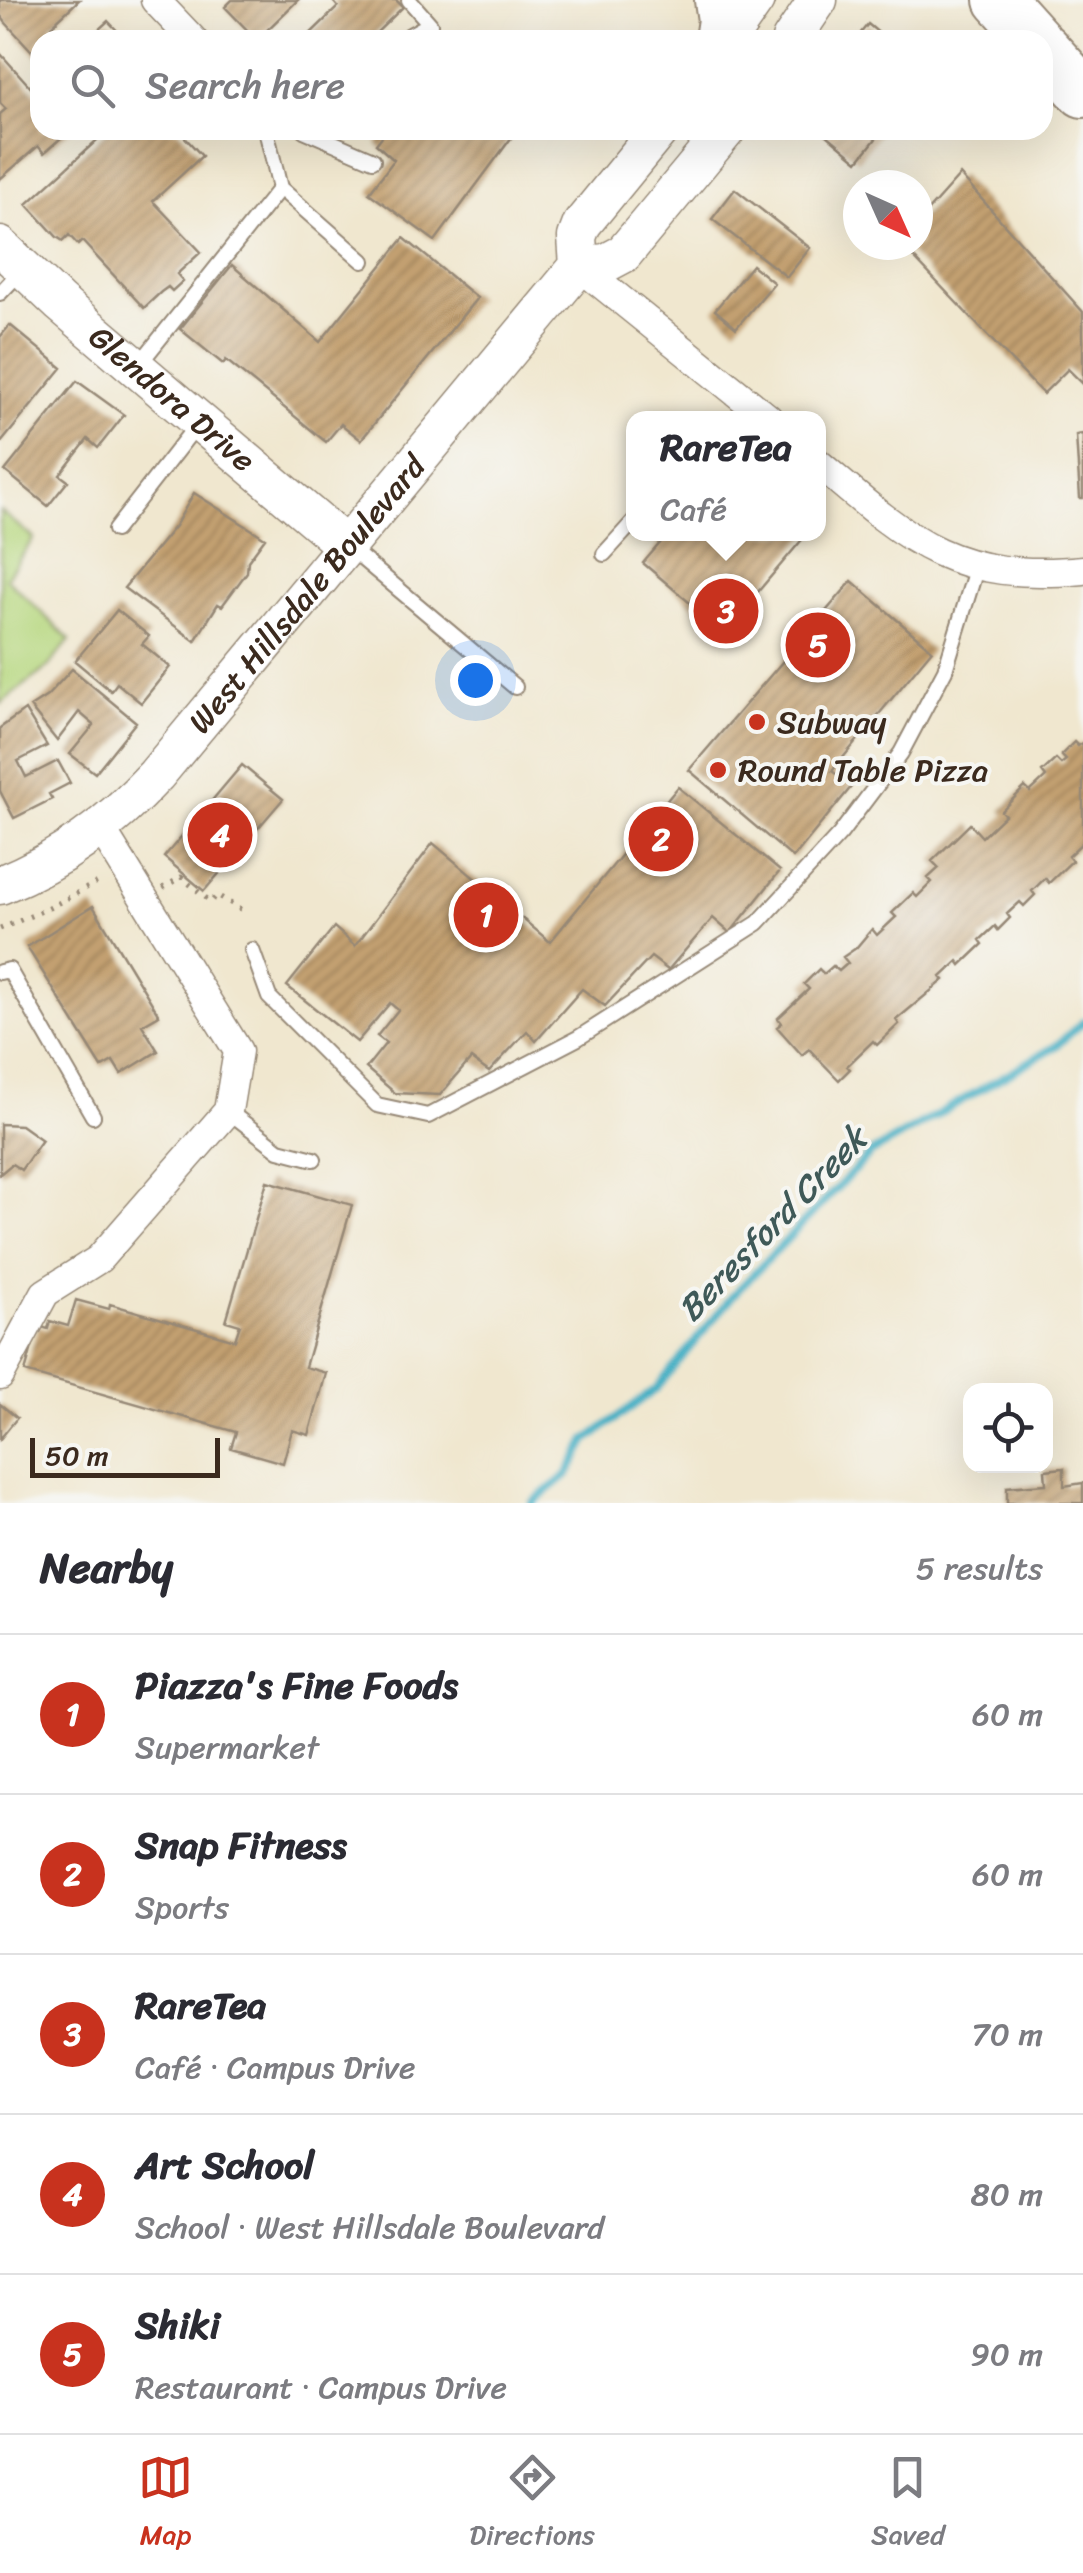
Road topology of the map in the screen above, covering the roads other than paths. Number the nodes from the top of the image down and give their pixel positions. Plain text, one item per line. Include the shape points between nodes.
1 (155, 0) edge
2 (409, 0) edge
3 (720, 0) edge
4 (754, 0) edge
5 (818, 0) edge
6 (1000, 0) edge
7 (184, 30) edge
8 (419, 30) edge
9 (723, 30) edge
10 (731, 30) edge
11 (798, 30) edge
12 (1027, 30) edge
13 (1053, 59) edge
14 (1083, 92) edge
15 (268, 140) edge
16 (327, 140) edge
17 (651, 140) edge
18 (718, 140) edge
19 (374, 160) dead end
20 (280, 188) junction
21 (363, 261) dead end
22 (578, 266) junction
23 (8, 269) edge
24 (136, 368) junction
25 (751, 411) edge
26 (199, 421) junction
27 (826, 469) edge
28 (115, 530) dead end
29 (626, 530) edge
30 (346, 546) junction
31 (604, 554) dead end
32 (977, 566) junction
33 (1083, 570) edge
34 (515, 687) dead end
35 (102, 829) junction
36 (0, 885) edge
37 (252, 950) dead end
38 (0, 972) edge
39 (228, 1111) junction
40 (93, 1116) dead end
41 (314, 1159) dead end
42 (0, 1376) edge

1 - 7 street
2 - 8 lane via 430,24
3 - 9 highway
4 - 10 main road
5 - 11 main road
6 - 12 highway
13 - 14 highway
15 - 20 lane
16 - 19 lane
17 - 22 main road, West Hillsdale Boulevard via 582,224
18 - 22 main road via 623,254
20 - 21 lane
20 - 24 lane
22 - 25 street
22 - 30 main road, West Hillsdale Boulevard
23 - 24 main road, Glendora Drive
24 - 26 main road, Glendora Drive
26 - 28 lane
26 - 30 main road, Glendora Drive
27 - 32 street via 906,534
29 - 31 lane
30 - 34 lane
30 - 35 main road, West Hillsdale Boulevard via 168,761
32 - 33 street via 1020,573
32 - 37 lane via 945,670 901,752 840,834 758,923 578,1038 428,1116 377,1105 269,997
35 - 36 main road, West Hillsdale Boulevard
35 - 39 street via 238,1051
38 - 40 lane via 9,970
39 - 41 lane via 279,1150
39 - 42 street via 99,1259 45,1293

